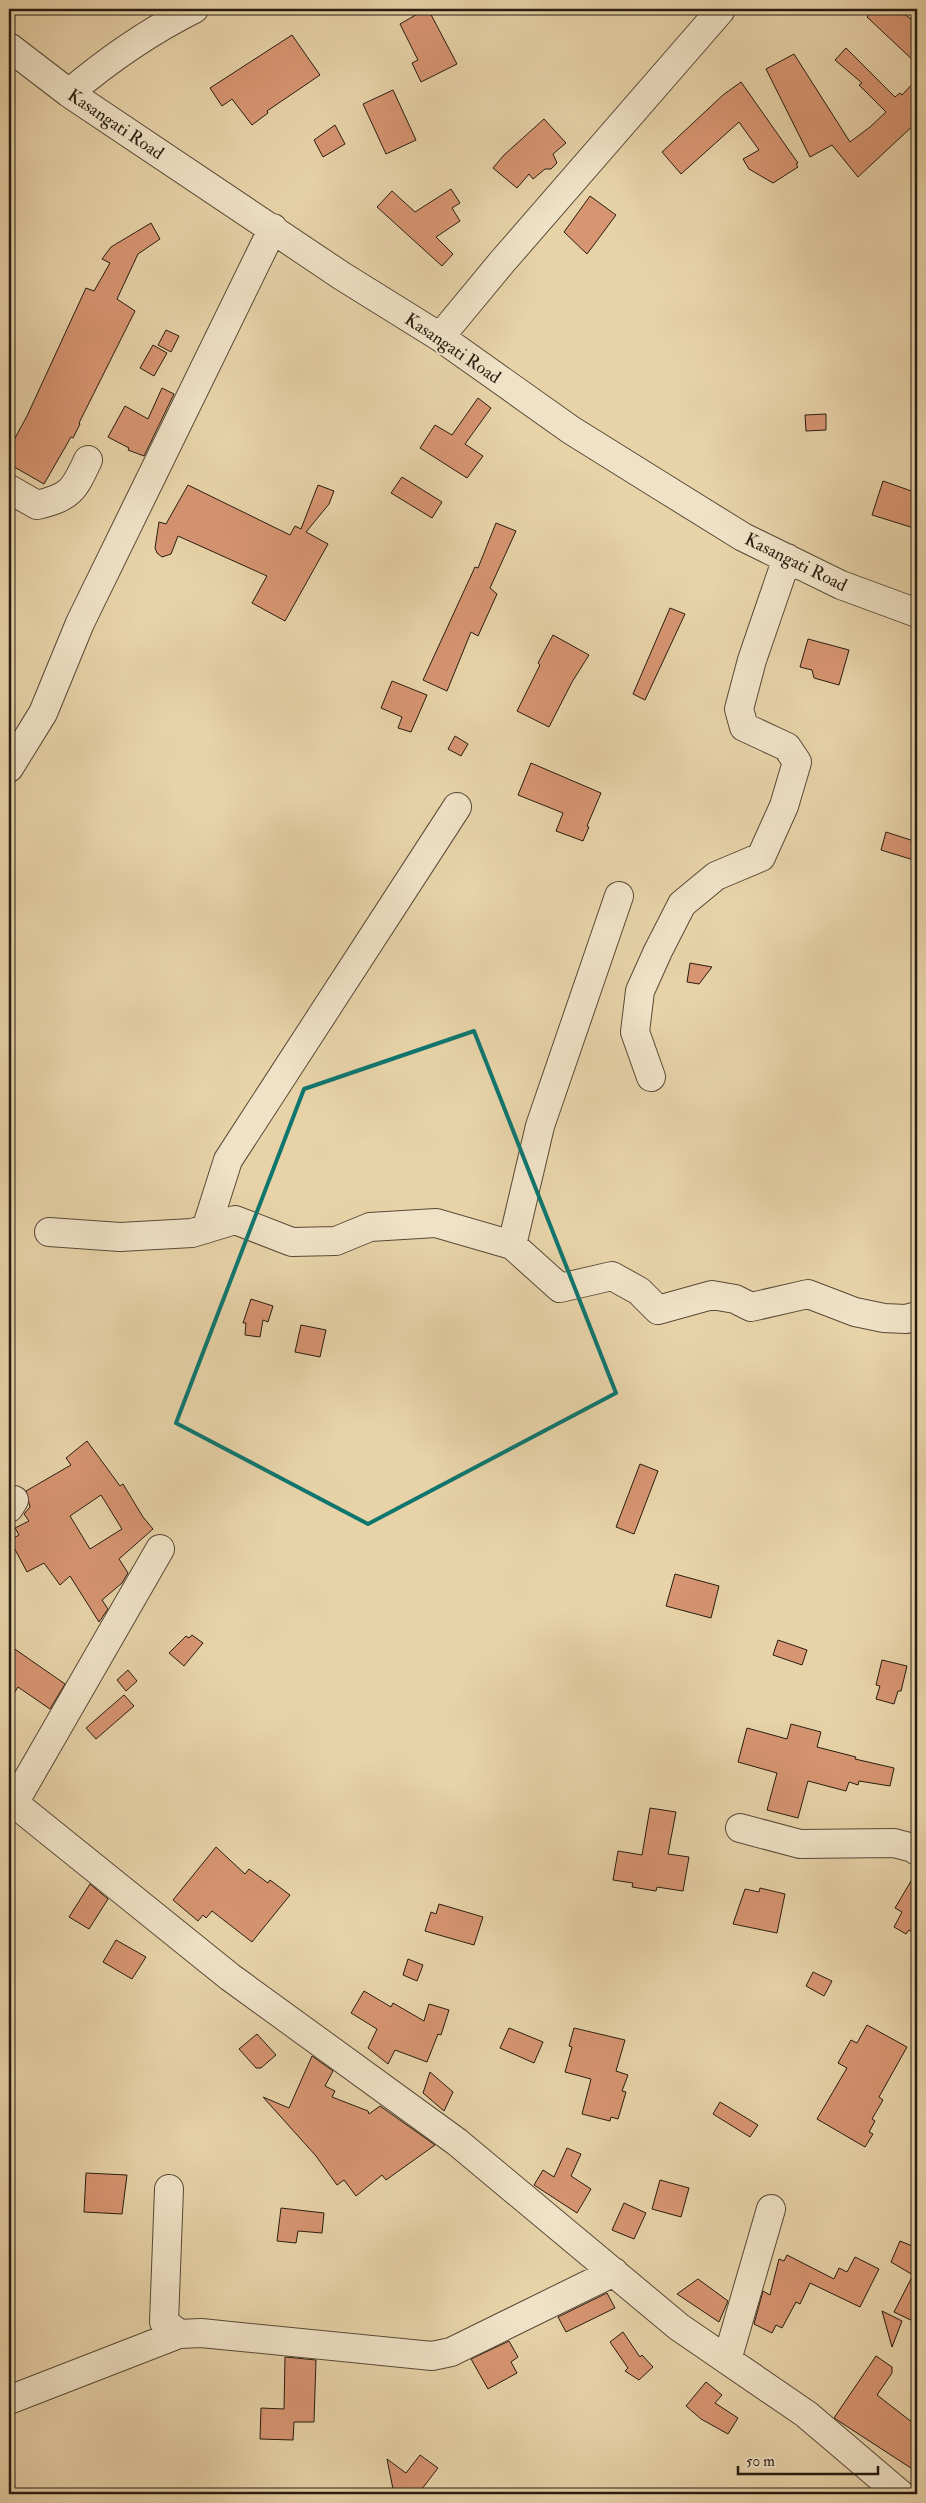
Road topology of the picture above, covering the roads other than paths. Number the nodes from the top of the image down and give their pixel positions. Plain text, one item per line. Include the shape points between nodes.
1 (194, 9) edge
2 (720, 10) dead end
3 (9, 47) edge
4 (69, 93) junction
5 (274, 228) junction
6 (440, 337) junction
7 (88, 460) dead end
8 (9, 489) edge
9 (787, 558) junction
10 (917, 613) edge
11 (9, 768) edge
12 (457, 807) dead end
13 (619, 896) dead end
14 (651, 1078) dead end
15 (206, 1229) junction
16 (49, 1232) dead end
17 (512, 1245) junction
18 (917, 1316) edge
19 (160, 1549) dead end
20 (11, 1802) edge
21 (740, 1828) dead end
22 (917, 1851) edge
23 (169, 2189) dead end
24 (771, 2209) dead end
25 (614, 2272) junction
26 (179, 2334) junction
27 (727, 2360) junction
28 (9, 2400) edge
29 (900, 2494) edge

1 - 4 street via 112,57
2 - 6 street
3 - 4 street, Kasangati Road
4 - 5 street, Kasangati Road
5 - 6 street, Kasangati Road via 342,276
5 - 11 street via 80,623 43,713
6 - 9 street, Kasangati Road via 580,435 743,537
7 - 8 street via 75,488 57,500 37,505
9 - 10 street, Kasangati Road via 841,585
9 - 14 street via 739,709 744,727 787,747 797,762 784,806 761,857 716,876 682,904 658,951 640,991 635,1032
12 - 15 street via 228,1160
13 - 17 street via 540,1126
15 - 16 street via 192,1233 120,1237
15 - 17 street via 235,1220 292,1242 327,1242 370,1227 436,1223
17 - 18 street via 560,1288 612,1276 639,1291 658,1310 712,1295 735,1299 751,1307 808,1294 855,1312 884,1318
19 - 20 street
20 - 25 street via 230,1977 457,2142
21 - 22 street via 800,1844 894,1843
23 - 26 street via 164,2322
24 - 27 street
25 - 26 street via 460,2348 432,2356 201,2333
25 - 27 street via 679,2327
26 - 28 street
27 - 29 street via 806,2414

